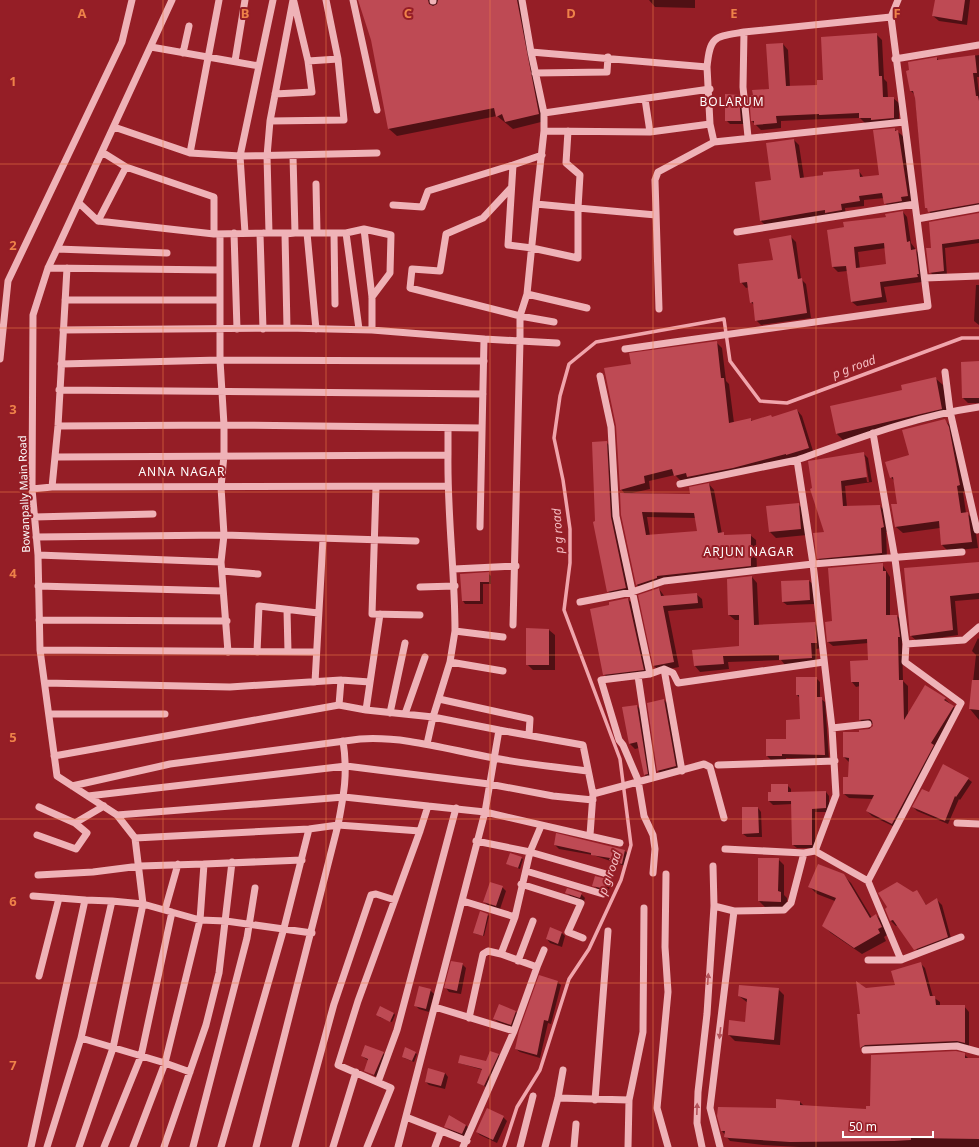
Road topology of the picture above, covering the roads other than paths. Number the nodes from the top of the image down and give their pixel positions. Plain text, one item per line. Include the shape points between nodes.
1 (132, 0) edge
2 (172, 0) edge
3 (219, 0) edge
4 (245, 0) edge
5 (273, 0) edge
6 (293, 0) edge
7 (326, 0) edge
8 (353, 0) edge
9 (522, 0) edge
10 (898, 0) edge
11 (891, 17) junction
12 (189, 26) dead end
13 (744, 32) junction
14 (979, 45) edge
15 (151, 47) junction
16 (183, 52) junction
17 (531, 52) junction
18 (208, 57) junction
19 (608, 57) junction
20 (338, 59) junction
21 (895, 59) junction
22 (308, 61) junction
23 (235, 62) junction
24 (259, 66) junction
25 (707, 67) junction
26 (536, 73) junction
27 (710, 89) junction
28 (275, 94) junction
29 (645, 99) junction
30 (377, 110) dead end
31 (544, 113) junction
32 (270, 121) junction
33 (904, 122) junction
34 (710, 124) junction
35 (114, 127) junction
36 (544, 130) junction
37 (568, 131) junction
38 (650, 132) junction
39 (748, 137) junction
40 (714, 142) junction
41 (102, 152) junction
42 (190, 153) junction
43 (377, 153) dead end
44 (542, 154) junction
45 (240, 156) junction
46 (267, 156) junction
47 (293, 156) junction
48 (513, 165) junction
49 (126, 167) junction
50 (316, 184) dead end
51 (511, 188) junction
52 (78, 203) junction
53 (536, 204) junction
54 (915, 204) junction
55 (393, 205) dead end
56 (578, 208) junction
57 (979, 208) edge
58 (656, 215) junction
59 (917, 218) junction
60 (98, 221) junction
61 (364, 230) junction
62 (737, 232) dead end
63 (234, 233) junction
64 (245, 233) junction
65 (269, 233) junction
66 (295, 233) junction
67 (307, 233) junction
68 (317, 233) junction
69 (334, 233) junction
70 (346, 233) junction
71 (214, 234) junction
72 (57, 248) junction
73 (532, 248) junction
74 (167, 253) dead end
75 (48, 268) junction
76 (67, 268) junction
77 (220, 270) junction
78 (979, 276) edge
79 (925, 278) junction
80 (527, 294) junction
81 (372, 297) junction
82 (65, 300) junction
83 (219, 300) junction
84 (334, 304) dead end
85 (587, 308) dead end
86 (659, 309) dead end
87 (520, 316) junction
88 (554, 322) dead end
89 (287, 328) junction
90 (220, 329) junction
91 (237, 329) junction
92 (263, 329) junction
93 (316, 329) junction
94 (359, 329) junction
95 (63, 330) junction
96 (372, 330) junction
97 (484, 339) junction
98 (520, 341) junction
99 (557, 343) dead end
100 (625, 349) dead end
101 (0, 358) edge
102 (220, 360) junction
103 (484, 361) junction
104 (61, 364) junction
105 (945, 372) dead end
106 (600, 376) dead end
107 (59, 390) junction
108 (223, 392) junction
109 (483, 394) junction
110 (979, 407) edge
111 (950, 411) junction
112 (224, 425) junction
113 (58, 426) junction
114 (448, 428) junction
115 (482, 428) junction
116 (873, 433) junction
117 (224, 455) junction
118 (448, 455) junction
119 (56, 458) junction
120 (796, 460) junction
121 (680, 484) dead end
122 (447, 486) junction
123 (52, 487) junction
124 (221, 487) junction
125 (376, 487) junction
126 (32, 489) junction
127 (153, 514) dead end
128 (34, 517) junction
129 (480, 527) dead end
130 (977, 530) dead end
131 (224, 535) junction
132 (36, 537) junction
133 (323, 539) junction
134 (375, 540) junction
135 (416, 541) dead end
136 (962, 552) dead end
137 (38, 555) junction
138 (895, 559) junction
139 (221, 562) junction
140 (813, 564) junction
141 (516, 566) junction
142 (454, 569) junction
143 (222, 571) junction
144 (258, 574) dead end
145 (38, 586) junction
146 (455, 586) junction
147 (420, 587) dead end
148 (223, 590) junction
149 (632, 592) junction
150 (580, 602) dead end
151 (287, 610) junction
152 (318, 613) junction
153 (380, 614) junction
154 (420, 615) dead end
155 (39, 620) junction
156 (227, 621) junction
157 (513, 625) dead end
158 (979, 627) edge
159 (455, 631) junction
160 (503, 637) dead end
161 (404, 643) dead end
162 (906, 644) junction
163 (40, 650) junction
164 (228, 652) junction
165 (257, 652) junction
166 (288, 652) junction
167 (316, 652) junction
168 (425, 658) dead end
169 (450, 662) junction
170 (824, 662) junction
171 (664, 669) junction
172 (503, 671) dead end
173 (650, 674) junction
174 (638, 676) junction
175 (341, 680) junction
176 (314, 682) junction
177 (370, 682) junction
178 (45, 683) junction
179 (439, 699) junction
180 (339, 705) junction
181 (366, 710) junction
182 (390, 713) junction
183 (49, 714) junction
184 (165, 714) dead end
185 (406, 714) junction
186 (433, 717) junction
187 (868, 724) dead end
188 (832, 728) junction
189 (499, 730) junction
190 (529, 735) junction
191 (342, 741) junction
192 (427, 744) junction
193 (54, 756) junction
194 (496, 759) junction
195 (834, 761) junction
196 (718, 765) dead end
197 (346, 766) junction
198 (588, 771) junction
199 (682, 771) junction
200 (653, 776) junction
201 (637, 781) junction
202 (489, 784) junction
203 (72, 786) junction
204 (88, 796) junction
205 (344, 797) junction
206 (593, 797) junction
207 (104, 806) junction
208 (428, 806) junction
209 (39, 807) dead end
210 (456, 808) junction
211 (485, 812) junction
212 (117, 815) junction
213 (724, 818) dead end
214 (74, 823) junction
215 (957, 823) dead end
216 (979, 824) edge
217 (338, 825) junction
218 (541, 826) junction
219 (309, 829) junction
220 (420, 831) junction
221 (37, 835) dead end
222 (590, 835) junction
223 (135, 838) junction
224 (476, 841) junction
225 (620, 843) dead end
226 (725, 849) dead end
227 (815, 851) junction
228 (530, 852) junction
229 (804, 853) junction
230 (302, 860) junction
231 (232, 862) junction
232 (178, 864) junction
233 (204, 864) junction
234 (140, 866) junction
235 (713, 866) dead end
236 (526, 871) junction
237 (653, 873) dead end
238 (610, 874) dead end
239 (666, 874) dead end
240 (38, 875) dead end
241 (868, 880) junction
242 (521, 884) junction
243 (255, 888) dead end
244 (603, 894) dead end
245 (33, 896) dead end
246 (59, 898) junction
247 (85, 900) junction
248 (395, 900) junction
249 (112, 901) junction
250 (463, 901) junction
251 (143, 904) junction
252 (714, 906) junction
253 (644, 908) dead end
254 (165, 910) junction
255 (734, 911) junction
256 (515, 917) junction
257 (200, 920) junction
258 (226, 921) junction
259 (534, 921) dead end
260 (249, 924) junction
261 (284, 928) junction
262 (608, 931) dead end
263 (312, 933) junction
264 (961, 937) dead end
265 (583, 938) dead end
266 (544, 950) dead end
267 (502, 954) junction
268 (868, 960) dead end
269 (901, 960) junction
270 (518, 961) junction
271 (537, 967) junction
272 (39, 976) dead end
273 (435, 1007) junction
274 (470, 1018) junction
275 (514, 1031) junction
276 (81, 1038) junction
277 (114, 1048) junction
278 (864, 1050) dead end
279 (979, 1052) edge
280 (141, 1056) junction
281 (166, 1063) junction
282 (563, 1070) dead end
283 (190, 1072) junction
284 (356, 1072) junction
285 (378, 1082) junction
286 (533, 1096) dead end
287 (558, 1098) junction
288 (595, 1100) junction
289 (629, 1100) junction
290 (406, 1117) junction
291 (576, 1124) dead end
292 (441, 1130) junction
293 (465, 1144) edge
294 (700, 1146) edge
295 (31, 1147) edge
296 (46, 1147) edge
297 (79, 1147) edge
298 (104, 1147) edge
299 (133, 1147) edge
300 (164, 1147) edge
301 (193, 1147) edge
302 (221, 1147) edge
303 (256, 1147) edge
304 (294, 1147) edge
305 (333, 1147) edge
306 (367, 1147) edge
307 (398, 1147) edge
308 (434, 1147) edge
309 (520, 1147) edge
310 (545, 1147) edge
311 (574, 1147) edge
312 (628, 1147) edge
313 (668, 1147) edge
314 (720, 1147) edge

1 - 101 street via 122,42 8,281
2 - 15 street, Bowanpally Main Road
3 - 18 street
4 - 23 street
5 - 24 street
6 - 22 street
6 - 28 street
7 - 20 street
8 - 30 street
9 - 17 street
10 - 11 street
11 - 13 street
11 - 21 street
12 - 16 street
13 - 25 street via 721,36 713,41 709,48
13 - 39 street via 743,88
14 - 21 street
15 - 16 street
15 - 35 street, Bowanpally Main Road
16 - 18 street
17 - 19 street
17 - 26 street
18 - 23 street
18 - 42 street
19 - 25 street
19 - 26 street via 607,72
20 - 22 street
20 - 32 street via 344,120
21 - 33 street
22 - 28 street via 312,92
23 - 24 street
24 - 45 street
25 - 27 street
26 - 31 street
27 - 29 street
27 - 34 street
28 - 32 street
29 - 31 street
29 - 38 street
31 - 36 street
32 - 46 street
33 - 39 street
33 - 54 street
34 - 38 street
34 - 40 street
35 - 41 street, Bowanpally Main Road
35 - 42 street
36 - 37 street
36 - 44 street
37 - 38 street
37 - 56 street via 566,163 580,175
39 - 40 street
40 - 58 street via 658,172 655,180
41 - 49 street
41 - 52 street, Bowanpally Main Road
42 - 45 street
43 - 47 street
44 - 48 street
44 - 53 street
45 - 46 street
45 - 64 street
46 - 47 street
46 - 65 street
47 - 66 street
48 - 51 street
48 - 55 street via 428,191 422,207
49 - 60 street
49 - 71 street via 214,197
50 - 68 street
51 - 73 street via 508,245
51 - 87 street via 483,218 446,234 440,271 412,269 410,288
52 - 60 street
52 - 72 street, Bowanpally Main Road
53 - 56 street
53 - 73 street
54 - 59 street
54 - 62 street
56 - 58 street
56 - 73 street via 578,258
57 - 59 street
58 - 86 street
59 - 79 street
60 - 71 street
61 - 70 street
61 - 81 street
61 - 81 street via 391,235 390,273
63 - 64 street
63 - 71 street
63 - 91 street
64 - 65 street
65 - 66 street
65 - 92 street via 260,234
66 - 67 street
66 - 89 street via 285,234
67 - 68 street
67 - 93 street
68 - 69 street
69 - 70 street
69 - 84 street
70 - 94 street
71 - 77 street via 220,234
72 - 74 street
72 - 75 street, Bowanpally Main Road
73 - 80 street
75 - 76 street
75 - 126 street, Bowanpally Main Road via 33,315
76 - 77 street
76 - 82 street
77 - 83 street
78 - 79 street
79 - 100 street via 928,306
80 - 85 street
80 - 87 street
81 - 96 street
82 - 83 street
82 - 95 street
83 - 90 street
87 - 88 street
87 - 98 street
89 - 92 street
89 - 93 street
90 - 91 street
90 - 95 street
90 - 102 street
91 - 92 street
93 - 94 street
94 - 96 street
95 - 104 street
96 - 97 street
97 - 98 street
97 - 103 street
98 - 99 street
98 - 141 street
102 - 103 street
102 - 104 street
102 - 108 street
103 - 109 street
104 - 107 street
105 - 111 street
106 - 149 street via 611,427 616,516
107 - 108 street
107 - 113 street
108 - 109 street
108 - 112 street
109 - 115 street
110 - 111 street
111 - 116 street
111 - 130 street
112 - 113 street
112 - 114 street
112 - 117 street
113 - 119 street
114 - 115 street
114 - 118 street
115 - 129 street
116 - 120 street
116 - 138 street
117 - 118 street
117 - 119 street
117 - 124 street
118 - 122 street
119 - 123 street
120 - 121 street
120 - 140 street
122 - 125 street
122 - 142 street
123 - 124 street
123 - 126 street
124 - 125 street
124 - 131 street
125 - 134 street
126 - 128 street, Bowanpally Main Road
127 - 128 street
128 - 132 street, Bowanpally Main Road
131 - 132 street
131 - 133 street
131 - 139 street
132 - 137 street, Bowanpally Main Road
133 - 134 street
133 - 152 street
134 - 135 street
134 - 153 street via 372,614
136 - 138 street
137 - 139 street
137 - 145 street, Bowanpally Main Road
138 - 140 street
138 - 162 street
139 - 143 street
140 - 149 street via 664,581
140 - 170 street
141 - 142 street
141 - 157 street
142 - 146 street
143 - 144 street
143 - 148 street
145 - 148 street
145 - 155 street, Bowanpally Main Road
146 - 147 street
146 - 159 street
148 - 156 street
149 - 150 street
149 - 173 street
151 - 152 street
151 - 165 street via 259,606
151 - 166 street
152 - 167 street
153 - 154 street
153 - 177 street
155 - 156 street
155 - 163 street, Bowanpally Main Road
156 - 164 street
158 - 162 street via 964,640
159 - 160 street
159 - 169 street
161 - 182 street
162 - 241 street via 905,662 961,703
163 - 164 street
163 - 178 street, Bowanpally Main Road
164 - 165 street
165 - 166 street
166 - 167 street
167 - 176 street
168 - 185 street
169 - 172 street
169 - 179 street
170 - 171 street via 678,683 673,673
170 - 188 street
171 - 173 street
171 - 199 street
173 - 174 street
174 - 200 street
174 - 201 street via 601,680 619,740
175 - 176 street
175 - 177 street
175 - 180 street
176 - 178 street via 230,687
177 - 181 street
178 - 183 street, Bowanpally Main Road
179 - 186 street
179 - 190 street via 530,718
180 - 181 street
180 - 193 street
181 - 182 street
182 - 185 street
183 - 184 street
183 - 193 street, Bowanpally Main Road
185 - 186 street
186 - 189 street
186 - 192 street
187 - 188 street
188 - 195 street
189 - 190 street
189 - 194 street
190 - 198 street via 583,745
191 - 192 street via 383,738
191 - 197 street
191 - 203 street via 170,764
192 - 194 street
193 - 203 street, Bowanpally Main Road via 57,776
194 - 198 street
194 - 202 street
195 - 196 street
195 - 227 street via 836,795
197 - 202 street
197 - 204 street
197 - 205 street
198 - 206 street
199 - 200 street
199 - 213 street via 704,764 710,767
200 - 201 street
201 - 206 street via 608,789
201 - 237 street via 644,816 655,849
202 - 206 street via 553,796
202 - 211 street
203 - 204 street, Bowanpally Main Road
204 - 207 street, Bowanpally Main Road
205 - 208 street
205 - 212 street
205 - 217 street
206 - 222 street
207 - 212 street, Bowanpally Main Road
207 - 214 street
208 - 210 street
208 - 220 street
209 - 214 street
210 - 211 street
210 - 285 street via 397,1030
211 - 218 street
211 - 224 street
212 - 223 street, Bowanpally Main Road
214 - 221 street via 87,834 76,849
215 - 216 street
217 - 219 street
217 - 220 street
217 - 263 street
218 - 222 street
218 - 228 street
219 - 223 street
219 - 230 street
220 - 248 street
222 - 225 street
223 - 234 street
224 - 228 street
224 - 250 street
226 - 229 street
227 - 229 street
227 - 241 street
228 - 236 street
228 - 238 street
229 - 255 street via 788,908
230 - 231 street
230 - 261 street
231 - 233 street
231 - 258 street
232 - 233 street
232 - 234 street
232 - 254 street
233 - 257 street
234 - 240 street
234 - 251 street
235 - 252 street
236 - 242 street
236 - 244 street
239 - 313 street via 665,947 668,992 657,1108
241 - 269 street
242 - 256 street
242 - 265 street via 581,903 568,932
243 - 260 street
245 - 246 street
246 - 247 street
246 - 272 street
247 - 249 street
247 - 295 street
248 - 284 street via 338,1065
248 - 304 street via 371,894 334,1004
249 - 251 street
249 - 276 street
250 - 256 street
250 - 273 street
251 - 254 street
251 - 277 street
252 - 255 street
294 -> 252 street via 697,1123 698,1092
253 - 289 street via 643,1032
254 - 257 street
254 - 280 street via 172,912
255 -> 314 street via 710,1108
256 - 267 street
257 - 258 street
257 - 281 street
258 - 260 street
258 - 283 street via 219,973 206,1025
259 - 270 street
260 - 261 street
260 - 301 street
261 - 263 street
261 - 302 street
262 - 288 street
263 - 303 street
264 - 269 street
266 - 271 street
267 - 270 street
267 - 274 street via 488,951 483,954
268 - 269 street
270 - 271 street
271 - 275 street
273 - 274 street
273 - 290 street
274 - 275 street
275 - 293 street
276 - 277 street
276 - 296 street
277 - 280 street
277 - 297 street
278 - 279 street via 957,1046
280 - 281 street
280 - 298 street
281 - 283 street
281 - 299 street
282 - 287 street
283 - 300 street
284 - 285 street
284 - 305 street
285 - 306 street via 391,1088
286 - 309 street
287 - 288 street
287 - 310 street
288 - 289 street
289 - 312 street
290 - 292 street
290 - 307 street
291 - 311 street
292 - 293 street
292 - 308 street

